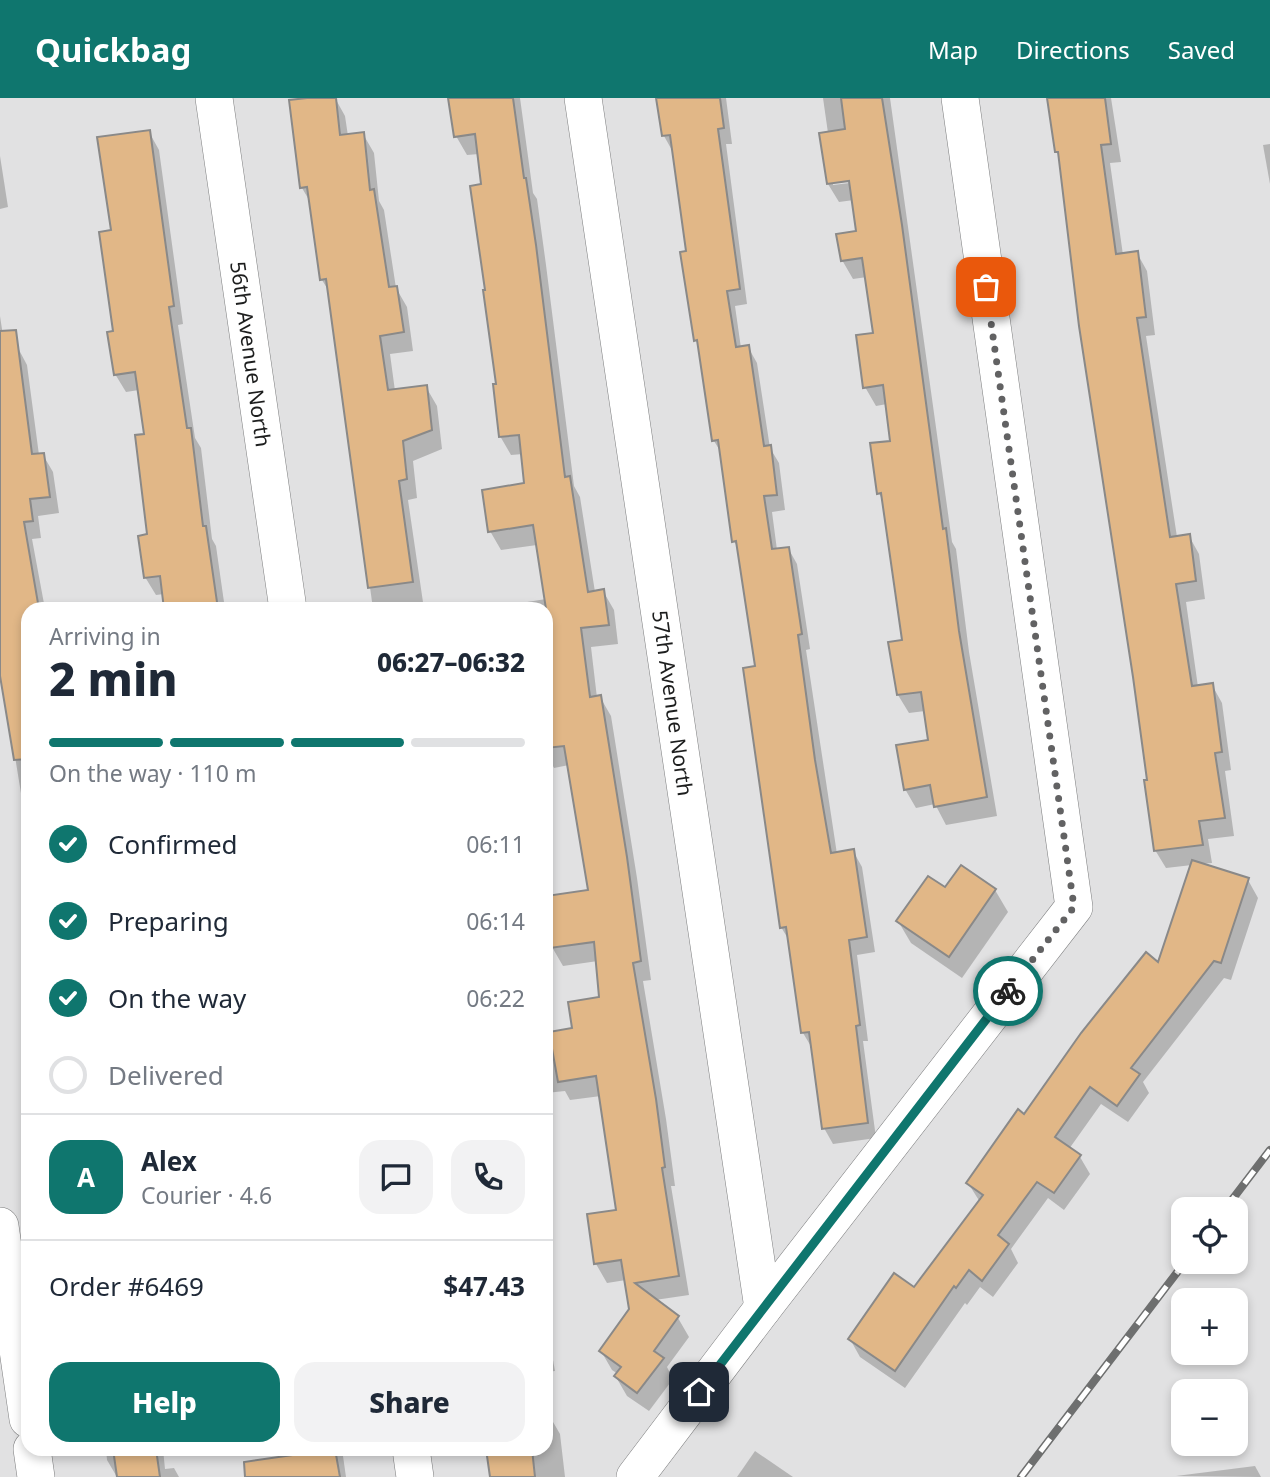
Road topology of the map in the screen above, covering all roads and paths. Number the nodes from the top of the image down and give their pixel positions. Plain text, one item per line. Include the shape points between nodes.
1 (214, 98) edge
2 (583, 98) edge
3 (960, 98) edge
4 (287, 602) edge
5 (0, 1226) edge
6 (763, 1308) junction
7 (21, 1371) edge
8 (33, 1456) edge
9 (412, 1456) edge
10 (36, 1477) edge
11 (415, 1477) edge
12 (635, 1477) edge

1 - 4 street, 56th Avenue North
2 - 6 street, 57th Avenue North
3 - 6 street via 1074,907
5 - 7 street
6 - 12 street
8 - 10 street
9 - 11 street

